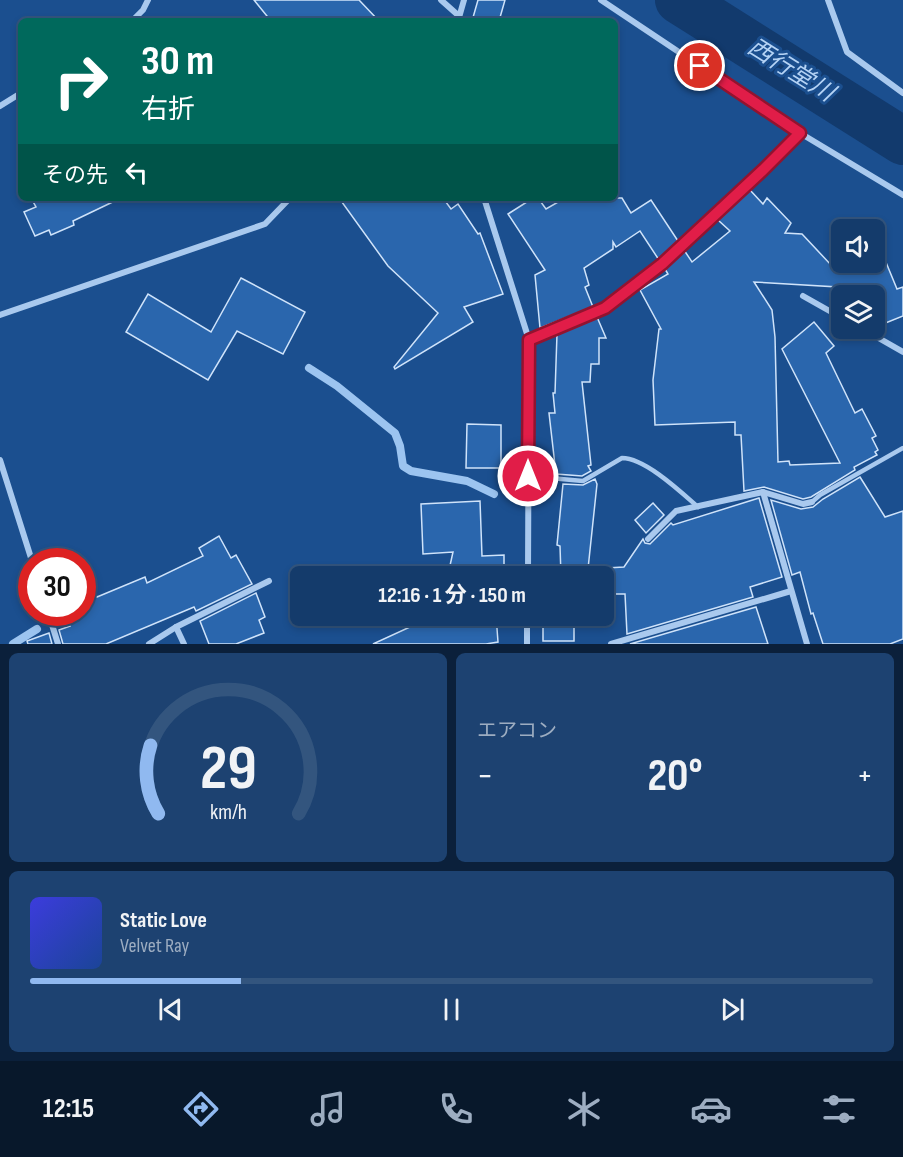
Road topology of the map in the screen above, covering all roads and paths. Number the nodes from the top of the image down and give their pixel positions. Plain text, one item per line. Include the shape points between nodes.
1 (148, 0) edge
2 (441, 0) edge
3 (464, 0) edge
4 (601, 0) edge
5 (828, 0) edge
6 (135, 18) edge
7 (458, 18) edge
8 (459, 18) edge
9 (903, 93) edge
10 (18, 95) edge
11 (0, 106) edge
12 (800, 133) junction
13 (903, 195) edge
14 (287, 201) edge
15 (485, 201) edge
16 (803, 296) dead end
17 (831, 312) edge
18 (0, 315) edge
19 (880, 339) edge
20 (529, 340) junction
21 (903, 352) edge
22 (903, 448) edge
23 (0, 460) edge
24 (528, 476) junction
25 (763, 492) junction
26 (812, 502) joint
27 (698, 507) junction
28 (648, 539) dead end
29 (28, 548) edge
30 (528, 566) edge
31 (269, 581) dead end
32 (791, 591) junction
33 (52, 626) edge
34 (527, 626) edge
35 (176, 627) junction
36 (58, 644) edge
37 (149, 644) edge
38 (184, 644) edge
39 (527, 644) edge
40 (614, 644) edge
41 (807, 644) edge

1 - 6 street
2 - 7 street
3 - 8 street
4 - 12 street
5 - 9 street via 847,52
10 - 11 street
12 - 13 street
12 - 20 street via 662,264 605,308
14 - 18 street via 265,224
15 - 20 street
16 - 17 street
19 - 21 street
20 - 24 street
22 - 26 lane
23 - 29 street
24 - 27 lane via 583,481 622,458 629,458 660,475
24 - 30 street
25 - 26 street via 802,504
25 - 27 street
25 - 32 street
27 - 28 street via 676,512
31 - 35 street
32 - 40 street
32 - 41 street
33 - 36 street
34 - 39 street
35 - 37 street
35 - 38 street

